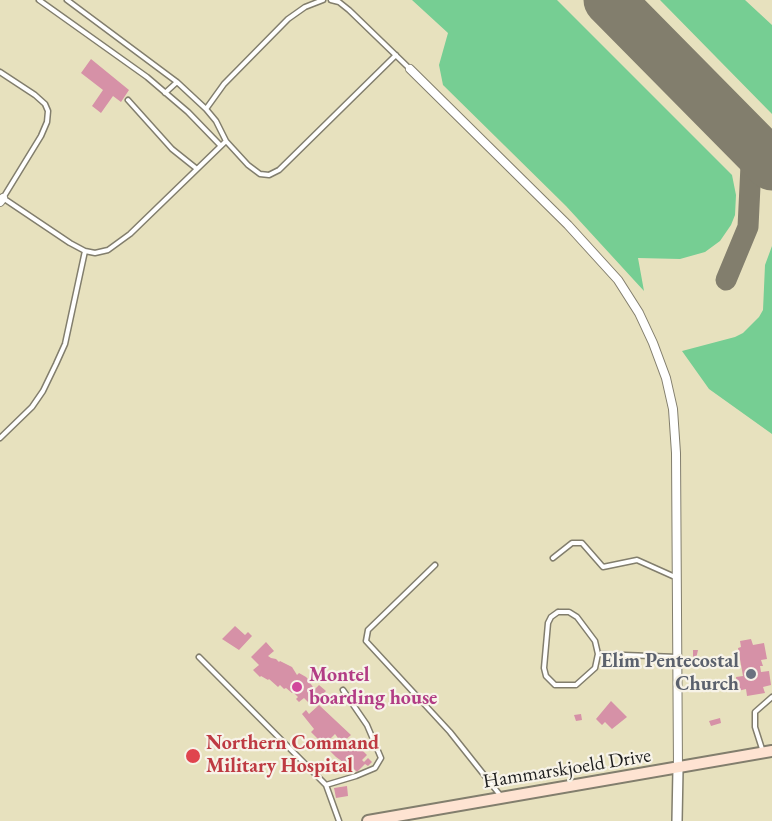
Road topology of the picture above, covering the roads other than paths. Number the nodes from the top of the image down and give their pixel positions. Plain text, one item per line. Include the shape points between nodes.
1 (39, 0) edge
2 (67, 0) edge
3 (323, 0) edge
4 (331, 0) edge
5 (396, 55) junction
6 (410, 69) joint
7 (0, 72) edge
8 (177, 81) junction
9 (165, 93) junction
10 (128, 100) dead end
11 (207, 109) junction
12 (225, 141) junction
13 (220, 145) junction
14 (197, 170) junction
15 (2, 200) edge
16 (85, 251) junction
17 (0, 438) edge
18 (553, 558) dead end
19 (435, 565) dead end
20 (676, 578) junction
21 (598, 654) junction
22 (199, 657) dead end
23 (677, 657) junction
24 (343, 690) dead end
25 (772, 697) edge
26 (768, 752) edge
27 (678, 769) junction
28 (326, 785) junction
29 (502, 798) junction
30 (339, 821) edge
31 (368, 821) edge
32 (676, 821) edge

1 - 9 lane
2 - 8 lane
3 - 11 lane via 288,19 224,84
4 - 5 lane via 349,10
5 - 6 lane
5 - 12 lane via 279,170 260,174
6 - 20 street via 575,233 618,280 639,313 666,378 673,409
7 - 15 lane via 35,95 48,111 41,136
8 - 9 lane
8 - 11 lane
9 - 13 lane
10 - 14 lane via 172,149
11 - 12 lane
12 - 13 lane
13 - 14 lane
14 - 16 lane via 119,243 108,250
15 - 16 lane
16 - 17 lane via 65,344 56,364 32,406
18 - 20 lane via 572,543 582,543 603,567 637,560
19 - 29 lane via 368,630 366,641 450,732
20 - 23 street
21 - 21 lane via 596,641 577,616 558,612 550,617 544,668 555,685 576,685 595,668
21 - 23 lane
22 - 28 lane
23 - 27 street
24 - 28 lane via 367,725 381,758 375,768
25 - 26 lane via 755,712 755,727
26 - 27 main road, Hammarskjoeld Drive
27 - 29 main road, Hammarskjoeld Drive
27 - 32 street
28 - 30 lane
29 - 31 main road, Hammarskjoeld Drive

